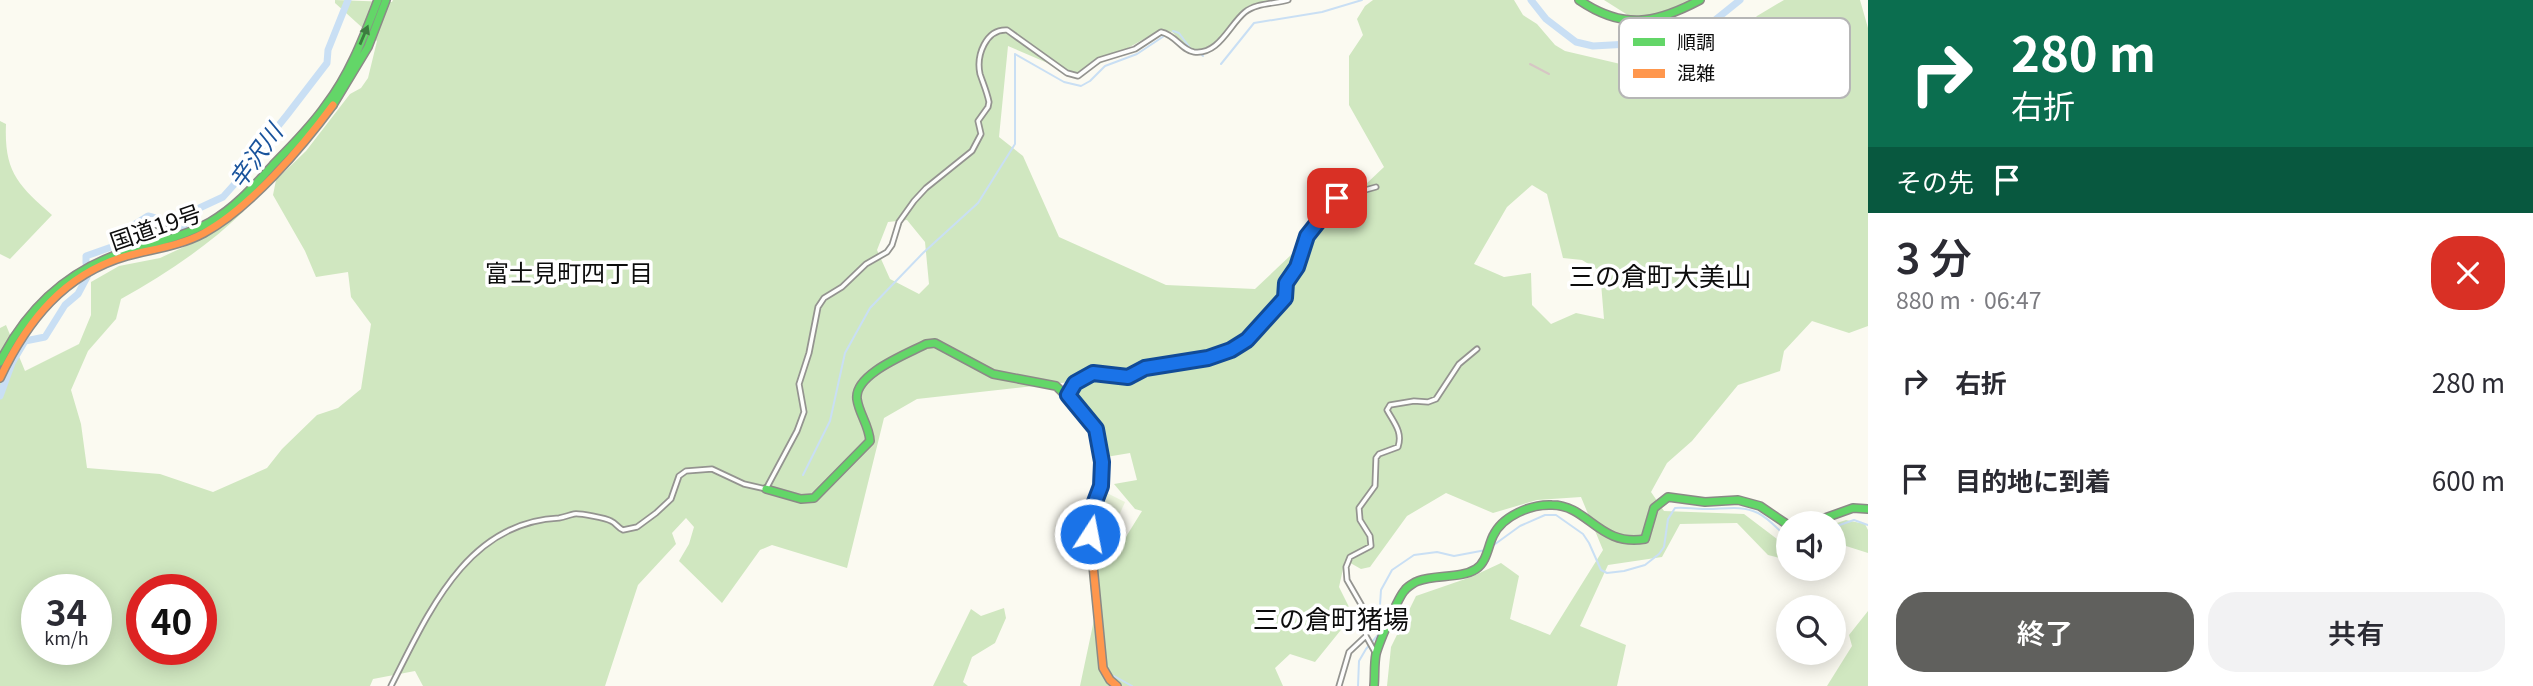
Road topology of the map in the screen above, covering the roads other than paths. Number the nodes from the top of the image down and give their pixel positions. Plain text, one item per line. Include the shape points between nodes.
1 (378, 0) edge
2 (386, 0) edge
3 (1288, 0) edge
4 (1579, 0) edge
5 (1700, 0) edge
6 (1659, 18) edge
7 (1619, 19) edge
8 (1376, 187) dead end
9 (145, 226) junction
10 (184, 234) junction
11 (151, 247) junction
12 (125, 252) junction
13 (1477, 349) dead end
14 (3, 357) edge
15 (0, 378) edge
16 (1068, 395) junction
17 (766, 489) junction
18 (1868, 509) edge
19 (1845, 511) edge
20 (1776, 517) edge
21 (1366, 636) junction
22 (1374, 652) junction
23 (391, 686) edge
24 (1117, 686) edge
25 (1339, 686) edge
26 (1374, 686) edge

10 -> 1 main road, 国道19号 via 212,222 243,198 315,118 347,72
2 - 11 main road, 国道19号 via 367,51 345,90 259,190 215,226 177,244
3 - 17 street via 1249,9 1222,41 1198,52 1161,32 1135,49 1099,60 1078,76 1067,74 1007,30 992,34 979,61 989,102 978,121 979,140 914,201 887,251 818,307 799,384 804,412
4 - 7 main road
5 - 6 main road
8 - 16 street via 1330,204 1307,236 1297,267 1286,283 1285,298 1247,340 1208,358 1145,368 1128,377 1093,373 1075,383
9 - 10 street
9 - 11 street
9 - 12 street
10 - 11 main road, 国道19号
11 - 12 main road, 国道19号
11 - 14 main road, 国道19号 via 100,266 63,287
12 - 14 main road, 国道19号 via 95,262 60,283 15,331
13 - 21 street via 1459,364 1436,399 1390,405 1387,410 1401,439 1398,447 1376,458 1374,486 1359,514 1371,546 1350,557 1346,567 1347,580 1362,606
14 - 15 main road, 国道19号
16 - 17 main road via 1049,383 993,374 935,343 926,344 858,386 856,396 870,441 817,496 801,499
16 - 24 main road via 1093,424 1097,436 1102,475 1090,534 1103,668
17 - 23 street via 705,468 686,471 679,476 671,499 646,523 631,530 577,513 538,519 504,531 456,573
18 - 19 main road
20 - 22 main road via 1738,500 1668,497 1654,508 1645,539 1636,541 1604,533 1576,513 1548,504 1509,518 1497,528 1483,564 1475,570 1405,589
21 - 22 street
21 - 25 street via 1349,652
22 - 26 main road

